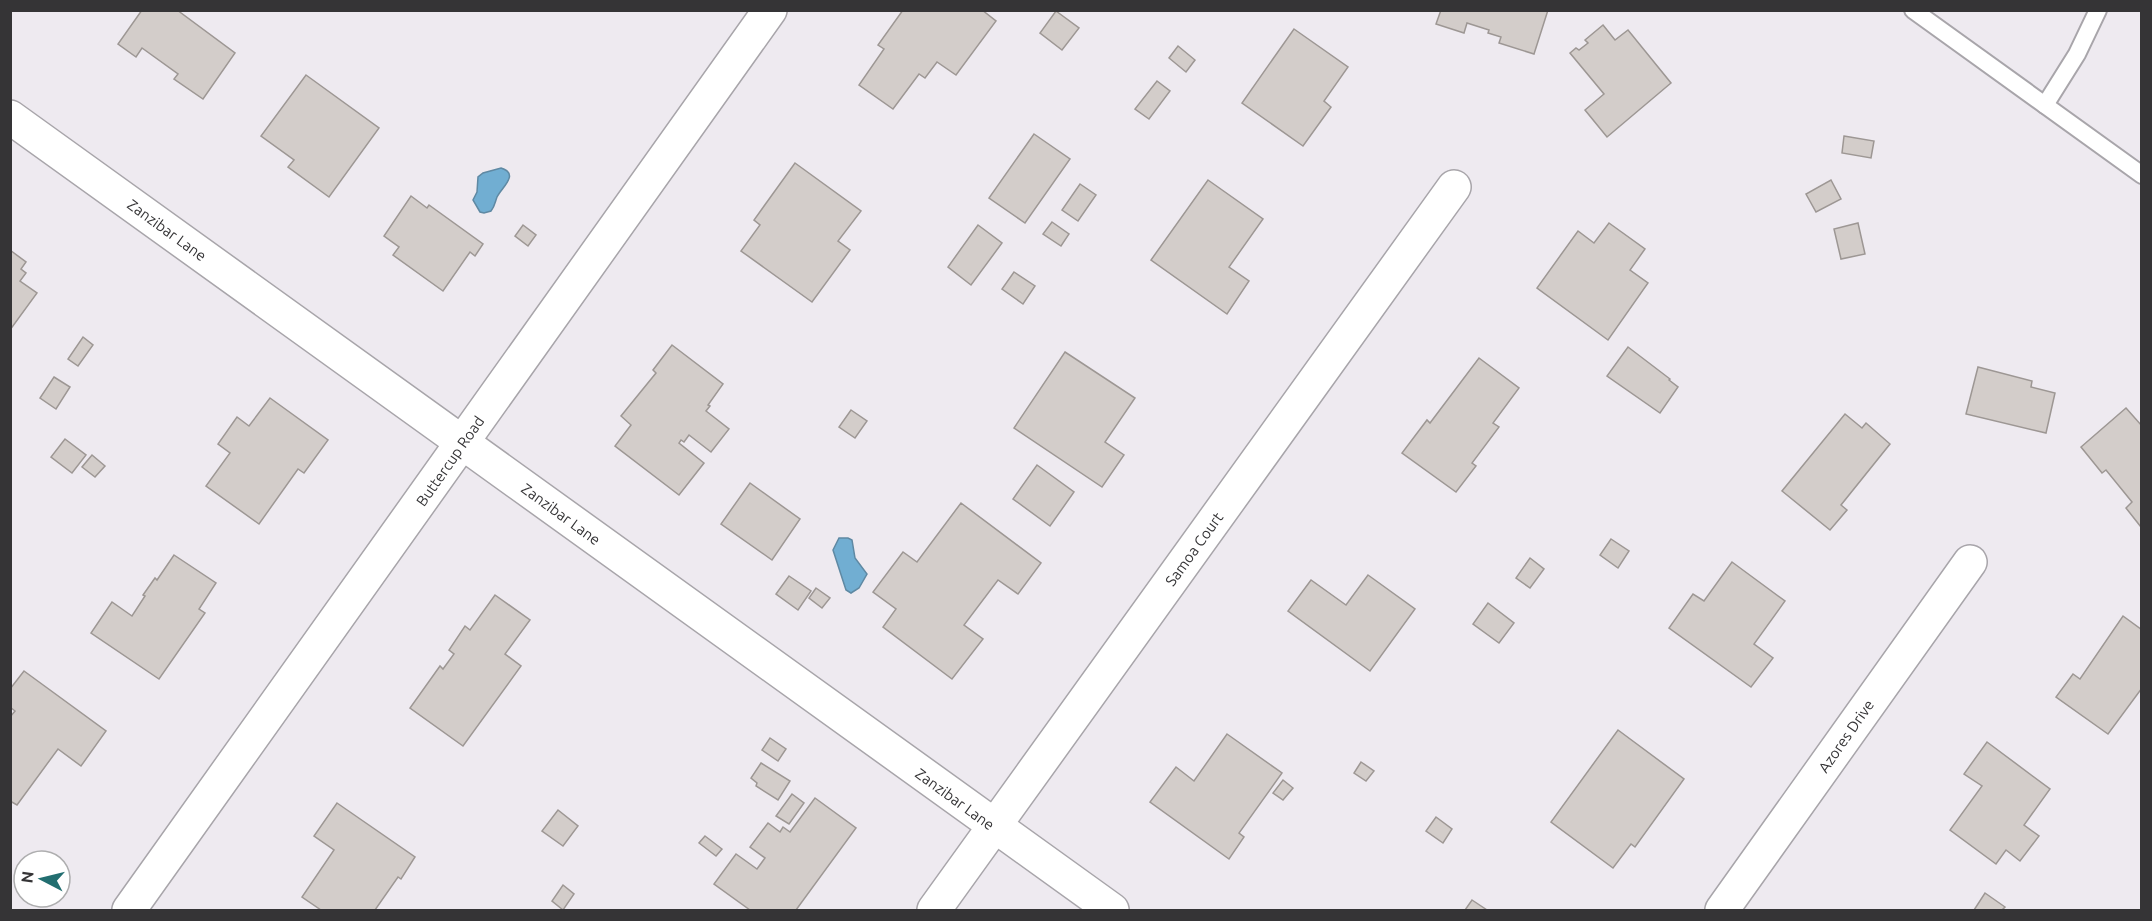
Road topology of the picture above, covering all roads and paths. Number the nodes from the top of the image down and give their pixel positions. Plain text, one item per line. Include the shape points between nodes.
1 (770, 10) edge
2 (1913, 10) edge
3 (2098, 10) edge
4 (2045, 105) junction
5 (10, 117) edge
6 (2142, 175) edge
7 (1454, 187) dead end
8 (463, 444) junction
9 (1970, 562) dead end
10 (993, 826) junction
11 (129, 910) edge
12 (934, 910) edge
13 (1112, 910) edge
14 (1722, 910) edge

1 - 8 street, Buttercup Road
2 - 4 lane
3 - 4 lane via 2077,54
4 - 6 lane
5 - 8 street, Zanzibar Lane
7 - 10 street, Samoa Court
8 - 10 street, Zanzibar Lane
8 - 11 street, Buttercup Road
9 - 14 street, Azores Drive
10 - 12 street, Samoa Court
10 - 13 street, Zanzibar Lane

